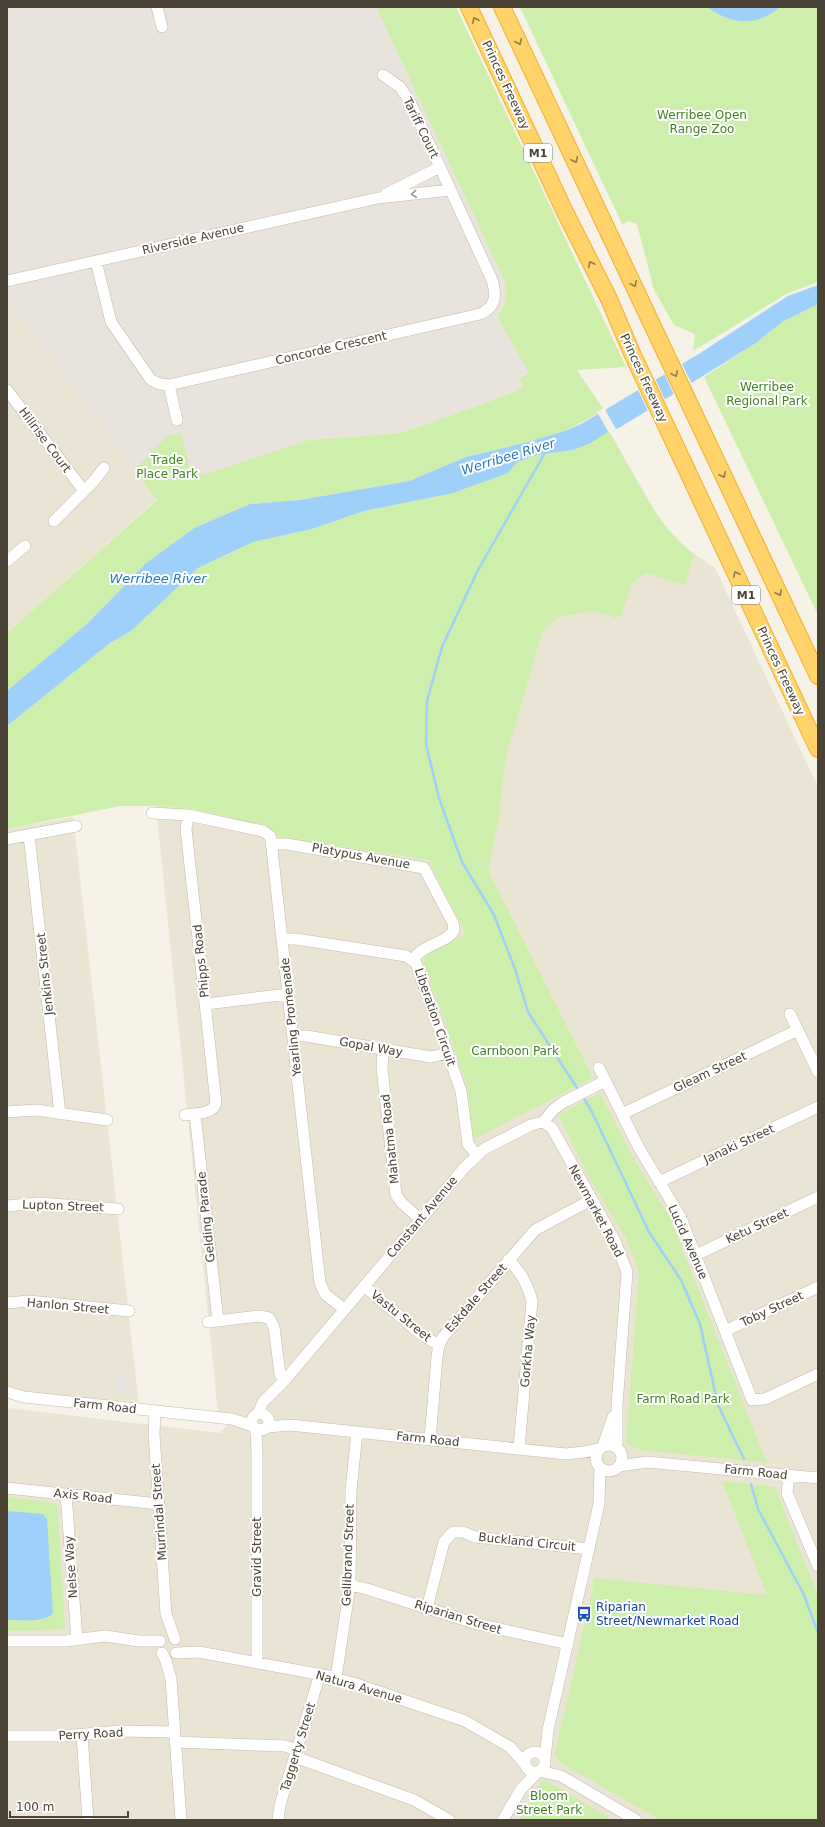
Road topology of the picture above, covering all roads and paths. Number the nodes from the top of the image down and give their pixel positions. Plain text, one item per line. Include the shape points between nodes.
1 (157, 7) edge
2 (469, 7) edge
3 (502, 7) edge
4 (162, 28) dead end
5 (383, 75) dead end
6 (440, 167) junction
7 (450, 190) junction
8 (378, 198) junction
9 (96, 261) junction
10 (7, 281) edge
11 (168, 385) junction
12 (7, 390) edge
13 (178, 420) dead end
14 (104, 468) dead end
15 (84, 491) junction
16 (54, 520) dead end
17 (25, 546) dead end
18 (7, 561) edge
19 (818, 676) edge
20 (818, 749) edge
21 (152, 814) dead end
22 (188, 815) junction
23 (76, 826) dead end
24 (29, 835) junction
25 (7, 839) edge
26 (272, 844) junction
27 (282, 939) junction
28 (413, 960) junction
29 (288, 994) junction
30 (206, 1004) junction
31 (790, 1014) dead end
32 (798, 1030) junction
33 (293, 1036) junction
34 (384, 1049) junction
35 (448, 1053) junction
36 (815, 1059) edge
37 (599, 1068) dead end
38 (818, 1072) edge
39 (605, 1081) junction
40 (818, 1107) edge
41 (7, 1112) edge
42 (60, 1114) junction
43 (190, 1114) joint
44 (622, 1114) junction
45 (107, 1120) dead end
46 (543, 1122) junction
47 (477, 1155) junction
48 (659, 1182) junction
49 (818, 1197) edge
50 (591, 1200) junction
51 (7, 1206) edge
52 (118, 1209) dead end
53 (420, 1219) junction
54 (696, 1255) junction
55 (508, 1260) junction
56 (364, 1286) junction
57 (818, 1287) edge
58 (7, 1303) edge
59 (344, 1309) junction
60 (129, 1311) dead end
61 (725, 1331) junction
62 (439, 1345) junction
63 (818, 1374) edge
64 (285, 1380) junction
65 (7, 1392) edge
66 (24, 1397) junction
67 (7, 1400) edge
68 (617, 1405) junction
69 (155, 1411) junction
70 (261, 1422) junction
71 (357, 1432) junction
72 (430, 1439) junction
73 (601, 1447) junction
74 (519, 1448) junction
75 (618, 1448) junction
76 (566, 1454) junction
77 (647, 1462) junction
78 (599, 1466) junction
79 (618, 1468) junction
80 (789, 1475) junction
81 (818, 1478) edge
82 (7, 1488) edge
83 (66, 1494) junction
84 (159, 1504) junction
85 (599, 1504) junction
86 (589, 1549) junction
87 (818, 1566) edge
88 (350, 1584) junction
89 (428, 1608) junction
90 (166, 1614) junction
91 (77, 1640) junction
92 (177, 1640) junction
93 (7, 1641) edge
94 (568, 1644) junction
95 (161, 1646) junction
96 (199, 1652) junction
97 (175, 1654) junction
98 (256, 1662) junction
99 (320, 1674) junction
100 (336, 1678) junction
101 (171, 1679) junction
102 (548, 1730) junction
103 (82, 1734) junction
104 (7, 1736) edge
105 (175, 1737) junction
106 (510, 1748) junction
107 (532, 1752) junction
108 (296, 1753) junction
109 (545, 1760) junction
110 (526, 1765) junction
111 (538, 1772) junction
112 (561, 1776) junction
113 (521, 1789) junction
114 (619, 1816) edge
115 (88, 1820) edge
116 (181, 1820) edge
117 (278, 1820) edge
118 (450, 1820) edge
119 (503, 1820) edge
120 (636, 1820) edge

1 - 4 street
20 -> 2 highway, Princes Freeway / M1 via 609,299
3 -> 19 highway, M1
5 - 6 street, Tariff Court via 400,87 410,102
6 - 7 street, Concorde Crescent
6 - 8 street, Riverside Avenue
7 -> 8 street, Riverside Avenue
7 - 11 street, Concorde Crescent via 494,288 496,296 487,311
8 - 9 street, Riverside Avenue
9 - 10 street, Riverside Avenue
9 - 11 street via 109,316 115,330 152,380
11 - 13 street
12 - 15 street, Hillrise Court
14 - 15 street
15 - 16 street
17 - 18 street
21 - 22 street
22 - 26 street via 263,831 270,836
22 - 30 street, Phipps Road via 186,828
23 - 24 street
24 - 25 street
24 - 42 street, Jenkins Street
26 - 27 street, Yearling Promenade
26 - 28 street, Platypus Avenue via 287,844 424,868 453,923 454,930 450,936 422,950
27 - 28 street, Liberation Circuit via 406,956
27 - 29 street, Yearling Promenade
28 - 35 street, Liberation Circuit via 419,969
29 - 30 street
29 - 33 street, Yearling Promenade
30 - 43 street, Phipps Road via 214,1108
31 - 32 street
32 - 36 street
32 - 44 street, Gleam Street
33 - 34 street, Gopal Way
33 - 59 street, Yearling Promenade via 320,1283 325,1294
34 - 35 street, Gopal Way via 431,1058
34 - 53 street, Mahatma Road via 382,1068 396,1195
35 - 47 street, Liberation Circuit via 461,1091 466,1138
36 - 38 street
37 - 39 street, Lucid Avenue
39 - 44 street, Lucid Avenue
39 - 46 street via 554,1108
40 - 48 street, Janaki Street
41 - 42 street via 36,1110
42 - 45 street
43 - 64 street, Gelding Parade via 213,1321 259,1316 269,1318 274,1327 280,1374
44 - 48 street, Lucid Avenue
46 - 47 street, Constant Avenue via 531,1125
46 - 50 street, Newmarket Road via 552,1128
47 - 53 street, Constant Avenue
48 - 54 street, Lucid Avenue via 681,1218
49 - 54 street, Ketu Street
50 - 55 street, Eskdale Street via 535,1230
50 - 68 street, Newmarket Road via 615,1241 627,1272
51 - 52 street, Lupton Street via 39,1203
53 - 56 street, Constant Avenue
54 - 61 street, Lucid Avenue
55 - 62 street, Eskdale Street
55 - 74 street, Gorkha Way via 521,1276 532,1301
56 - 59 street, Constant Avenue
56 - 62 street, Vastu Street via 422,1335
57 - 61 street, Toby Street
58 - 60 street, Hanlon Street via 30,1301
59 - 64 street, Constant Avenue
61 - 63 street, Lucid Avenue via 752,1400 765,1399
62 - 72 street, Eskdale Street
64 - 70 street, Constant Avenue via 272,1394
65 - 66 street, Farm Road
66 - 67 street, Farm Road
66 - 69 street, Farm Road
68 - 73 street, Newmarket Road
68 - 75 street, Newmarket Road
69 - 70 street, Farm Road
69 - 84 street, Murrindal Street via 153,1424
70 - 71 street, Farm Road
70 - 98 street, Gravid Street via 257,1452
71 - 72 street, Farm Road
71 - 88 street, Gellibrand Street via 351,1490
72 - 74 street, Farm Road
73 - 75 street via 610,1444
73 - 76 street, Farm Road
73 - 78 street via 596,1457
74 - 76 street, Farm Road
75 - 77 street, Farm Road
75 - 79 street via 622,1458
76 - 78 street, Farm Road
77 - 79 street, Farm Road
77 - 80 street, Farm Road
78 - 79 street via 606,1471
78 - 85 street
79 - 85 street
80 - 81 street, Farm Road
80 - 87 street via 787,1493
82 - 83 street, Axis Road
83 - 84 street, Axis Road
83 - 91 street, Nelse Way
84 - 90 street, Murrindal Street
85 - 86 street
86 - 89 street, Buckland Circuit via 453,1532 444,1542
86 - 94 street
88 - 89 street, Riparian Street
88 - 100 street, Gellibrand Street
89 - 94 street, Riparian Street via 476,1624
90 - 92 street, Murrindal Street
90 - 95 street, Murrindal Street
91 - 93 street
91 - 95 street via 105,1636
92 - 95 street via 168,1636
92 - 96 street, Natura Avenue
92 - 97 street via 178,1648
94 - 102 street
95 - 97 street via 168,1656
95 - 101 street, Murrindal Street
96 - 97 street, Natura Avenue
96 - 98 street, Natura Avenue
97 - 101 street, Murrindal Street
98 - 99 street, Natura Avenue
99 - 100 street, Natura Avenue
99 - 108 street, Taggerty Street
100 - 106 street, Natura Avenue via 455,1717
101 - 105 street, Murrindal Street
102 - 107 street
102 - 109 street
103 - 104 street, Perry Road
103 - 105 street, Perry Road via 120,1731
103 - 115 street
105 - 108 street, Perry Road via 285,1746
105 - 116 street, Murrindal Street
106 - 107 street, Natura Avenue
106 - 110 street, Natura Avenue
107 - 109 street via 541,1753
107 - 110 street via 526,1757
108 - 117 street, Taggerty Street
108 - 118 street, Perry Road via 414,1800
109 - 111 street via 544,1767
109 - 112 street
110 - 111 street via 531,1771
110 - 113 street
111 - 112 street
111 - 113 street
112 - 114 street
113 - 119 street
114 - 120 street

